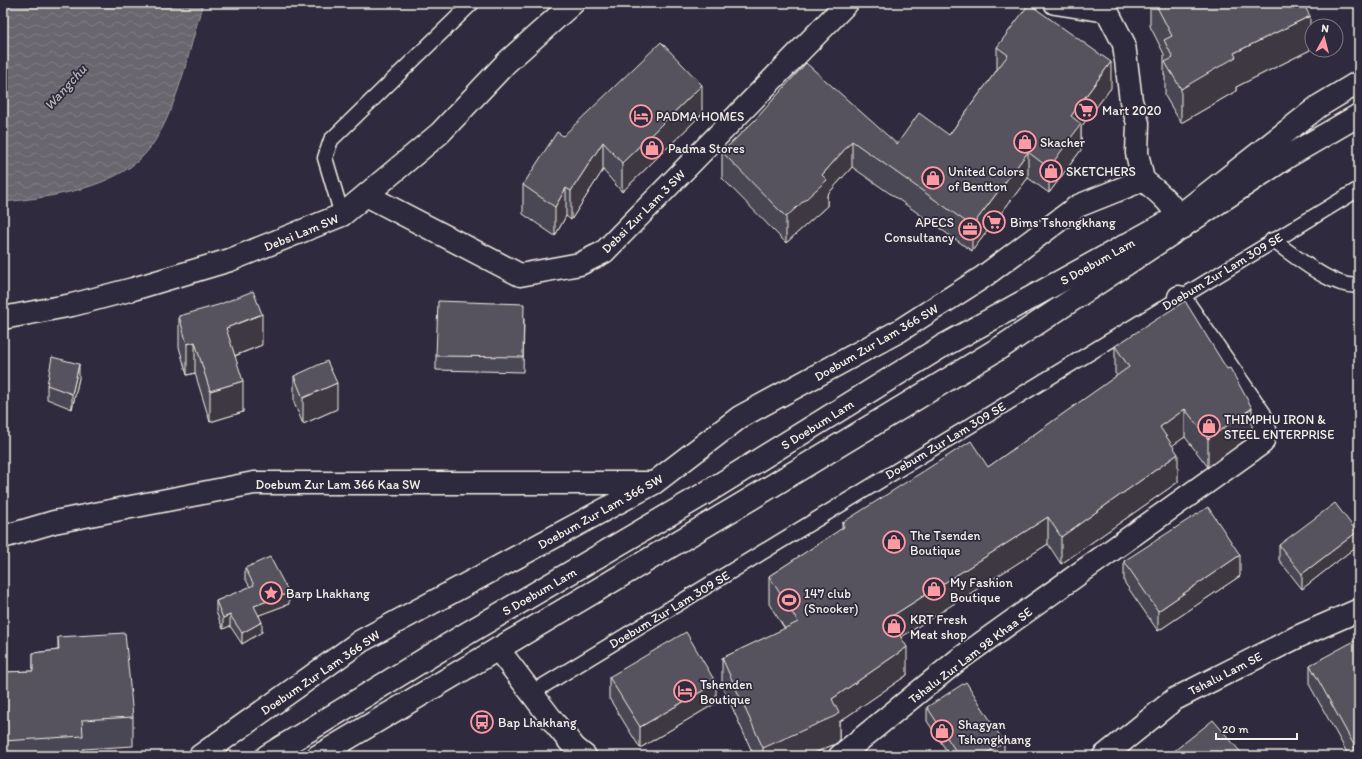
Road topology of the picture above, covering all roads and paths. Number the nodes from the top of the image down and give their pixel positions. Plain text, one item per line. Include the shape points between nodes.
1 (472, 3) edge
2 (573, 3) edge
3 (847, 3) edge
4 (1055, 3) edge
5 (1109, 7) edge
6 (1359, 82) edge
7 (1359, 115) edge
8 (1143, 180) junction
9 (1359, 189) edge
10 (368, 196) junction
11 (342, 215) junction
12 (1181, 221) junction
13 (1272, 240) junction
14 (1359, 285) edge
15 (1179, 297) junction
16 (3, 318) edge
17 (654, 483) junction
18 (3, 537) edge
19 (1359, 610) edge
20 (498, 649) junction
21 (532, 692) junction
22 (200, 756) edge
23 (267, 756) edge
24 (318, 756) edge
25 (585, 756) edge
26 (840, 756) edge
27 (1104, 756) edge

1 - 11 lane via 331,140 325,158
2 - 10 main road, Debsi Lam SW via 507,62 440,133
3 - 10 main road, Debsi Zur Lam 3 SW via 604,252 580,264 520,275
4 - 5 main road
5 - 8 main road via 1124,44 1131,101 1138,123 1136,153
6 - 12 main road, S Doebum Lam via 1319,106
7 - 12 main road, S Doebum Lam
8 - 12 main road via 1163,196
8 - 17 main road, Doebum Zur Lam 366 SW via 1078,206 983,277 899,331 740,417
9 - 13 lane, Doebum Zur Lam 309 SE
10 - 11 main road, Debsi Lam SW
11 - 16 main road, Debsi Lam SW via 230,260 72,305
12 - 20 main road, S Doebum Lam via 1003,346
12 - 23 main road, S Doebum Lam via 941,346 704,494 466,634
13 - 14 lane via 1333,281
13 - 15 lane, Doebum Zur Lam 309 SE
15 - 21 lane, Doebum Zur Lam 309 SE
15 - 26 main road, Tshalu Zur Lam 98 Khaa SE via 1260,415 1266,433 1262,443 958,660
17 - 18 main road, Doebum Zur Lam 366 Kaa SW via 254,483 54,522
17 - 22 main road, Doebum Zur Lam 366 SW via 361,641
19 - 27 main road, Tshalu Lam SE via 1297,637 1175,699
20 - 21 main road
20 - 24 main road, S Doebum Lam
21 - 25 main road via 565,737

